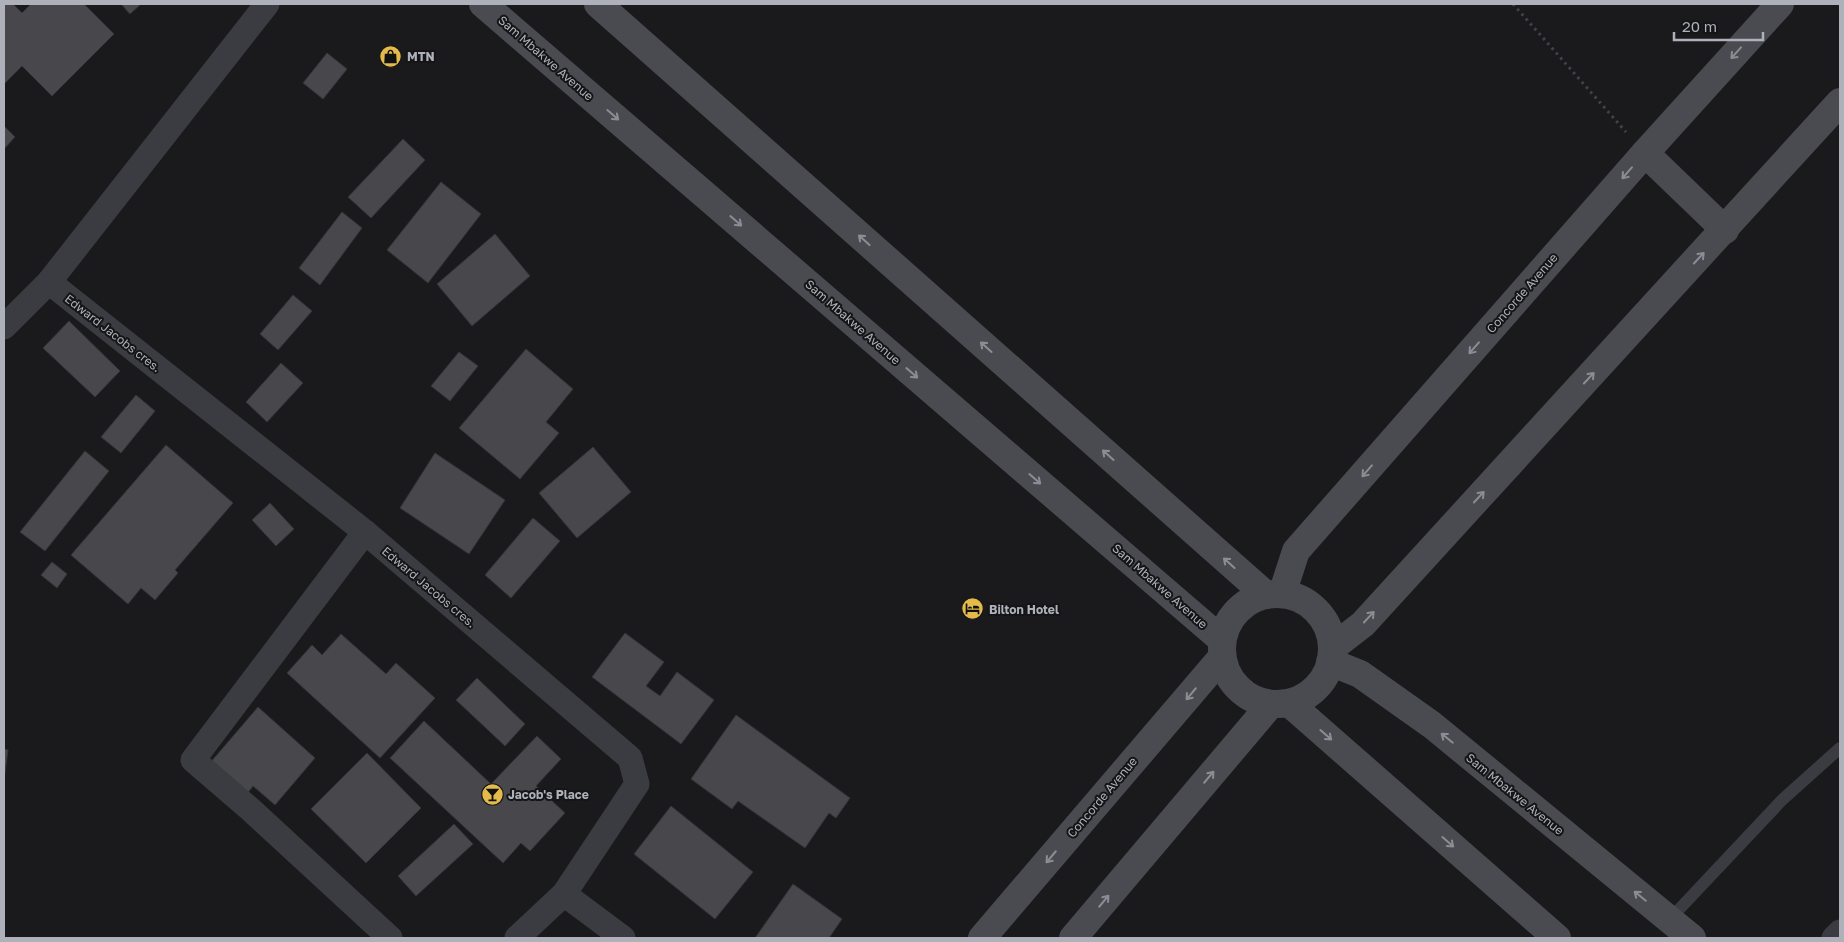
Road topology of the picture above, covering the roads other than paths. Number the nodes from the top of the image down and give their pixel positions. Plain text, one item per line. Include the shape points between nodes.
1 (267, 4) edge
2 (483, 4) edge
3 (598, 4) edge
4 (1780, 4) edge
5 (1840, 102) edge
6 (1645, 153) junction
7 (1724, 230) junction
8 (48, 282) junction
9 (4, 327) edge
10 (365, 532) junction
11 (1274, 595) junction
12 (1222, 648) junction
13 (1331, 655) junction
14 (1280, 704) junction
15 (1840, 748) edge
16 (564, 894) junction
17 (1669, 920) junction
18 (1840, 932) edge
19 (390, 938) edge
20 (517, 938) edge
21 (623, 938) edge
22 (982, 938) edge
23 (1073, 938) edge
24 (1557, 938) edge
25 (1692, 938) edge
26 (1834, 938) edge

1 - 8 street
2 -> 12 main road, Sam Mbakwe Avenue
11 -> 3 main road
4 -> 6 main road, Concorde Avenue
5 - 7 main road
6 - 7 main road
6 -> 11 main road, Concorde Avenue via 1296,551
13 -> 7 main road
8 - 9 street
8 - 10 street, Edward Jacobs cres.
10 - 16 street, Edward Jacobs cres. via 630,758 637,784
10 - 19 street via 193,760
11 - 12 main road via 1250,601 1237,611 1228,624
11 - 13 main road via 1298,598 1311,606 1329,632
12 - 14 main road via 1228,674 1238,689 1253,699
12 -> 22 main road, Concorde Avenue
13 - 14 main road via 1322,680 1308,695
17 -> 13 main road, Sam Mbakwe Avenue via 1432,725
23 -> 14 main road
14 -> 24 main road
15 - 17 lane via 1782,800
16 - 20 street, Edward Jacobs cres.
16 - 21 street
17 - 25 main road, Sam Mbakwe Avenue
18 - 26 street

